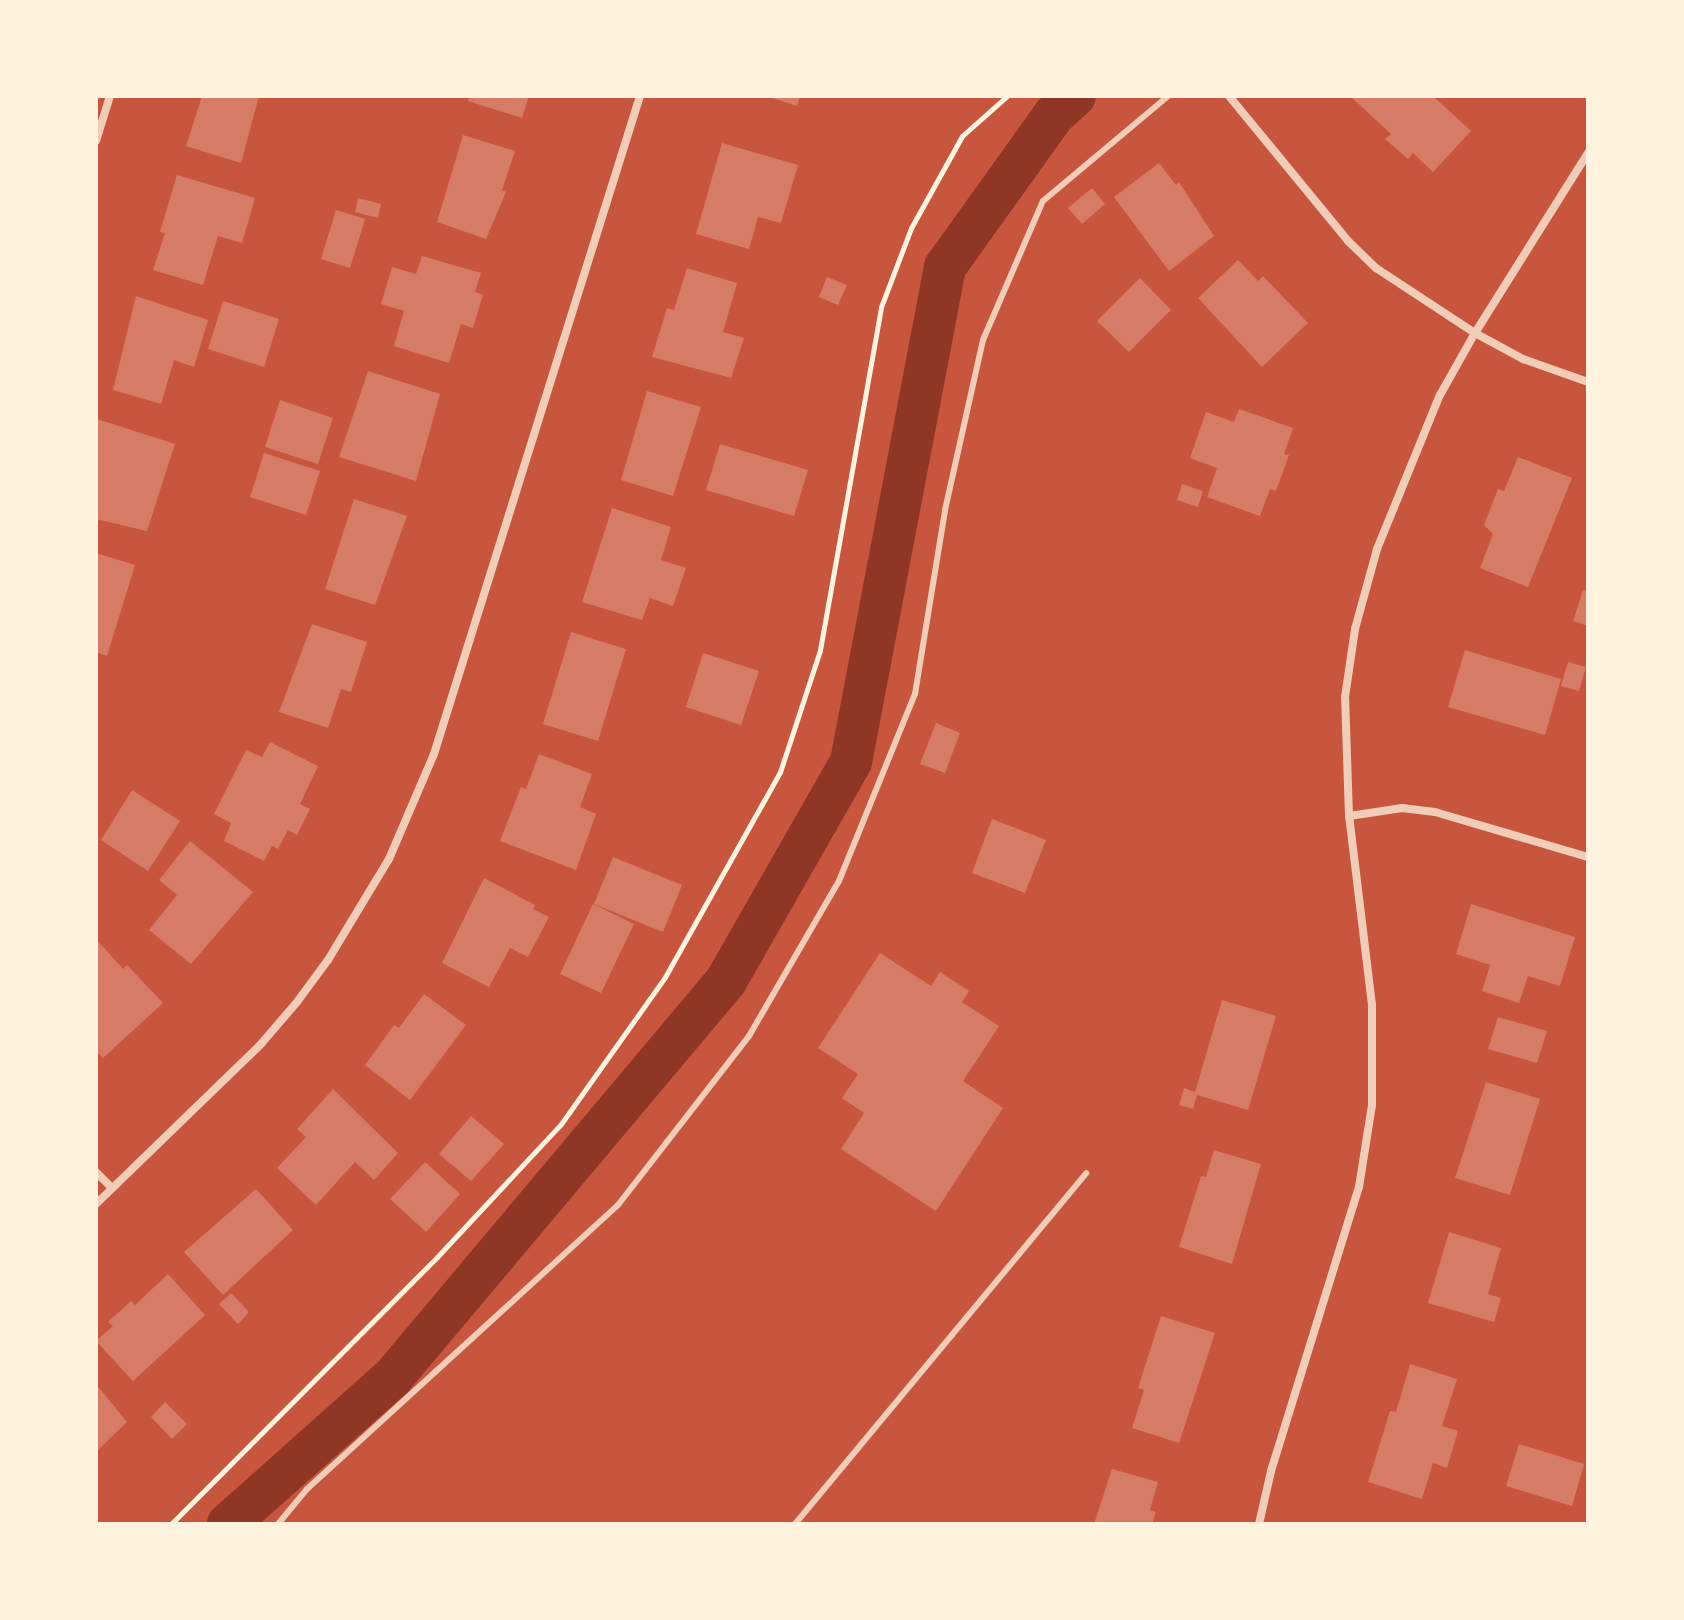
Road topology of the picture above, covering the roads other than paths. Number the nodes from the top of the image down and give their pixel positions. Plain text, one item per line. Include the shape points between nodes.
1 (110, 96) edge
2 (640, 96) edge
3 (1168, 96) edge
4 (1229, 96) edge
5 (96, 141) edge
6 (1588, 153) edge
7 (1475, 333) junction
8 (1588, 382) edge
9 (1349, 816) junction
10 (1588, 857) edge
11 (96, 1172) edge
12 (1086, 1173) dead end
13 (111, 1187) junction
14 (96, 1204) edge
15 (278, 1524) edge
16 (795, 1524) edge
17 (1259, 1524) edge

1 - 5 street
2 - 13 street via 434,754 389,859 328,960 279,1023
3 - 15 lane via 1043,201 983,340 945,510 915,694 839,881 749,1036 618,1205 307,1489
4 - 7 street via 1376,268
6 - 7 street
7 - 8 street via 1523,359
7 - 9 street via 1410,464 1377,549 1355,629 1345,697
9 - 10 street via 1402,808 1435,812
9 - 17 street via 1372,1005 1372,1105 1359,1187
11 - 13 street
12 - 16 lane
13 - 14 street

